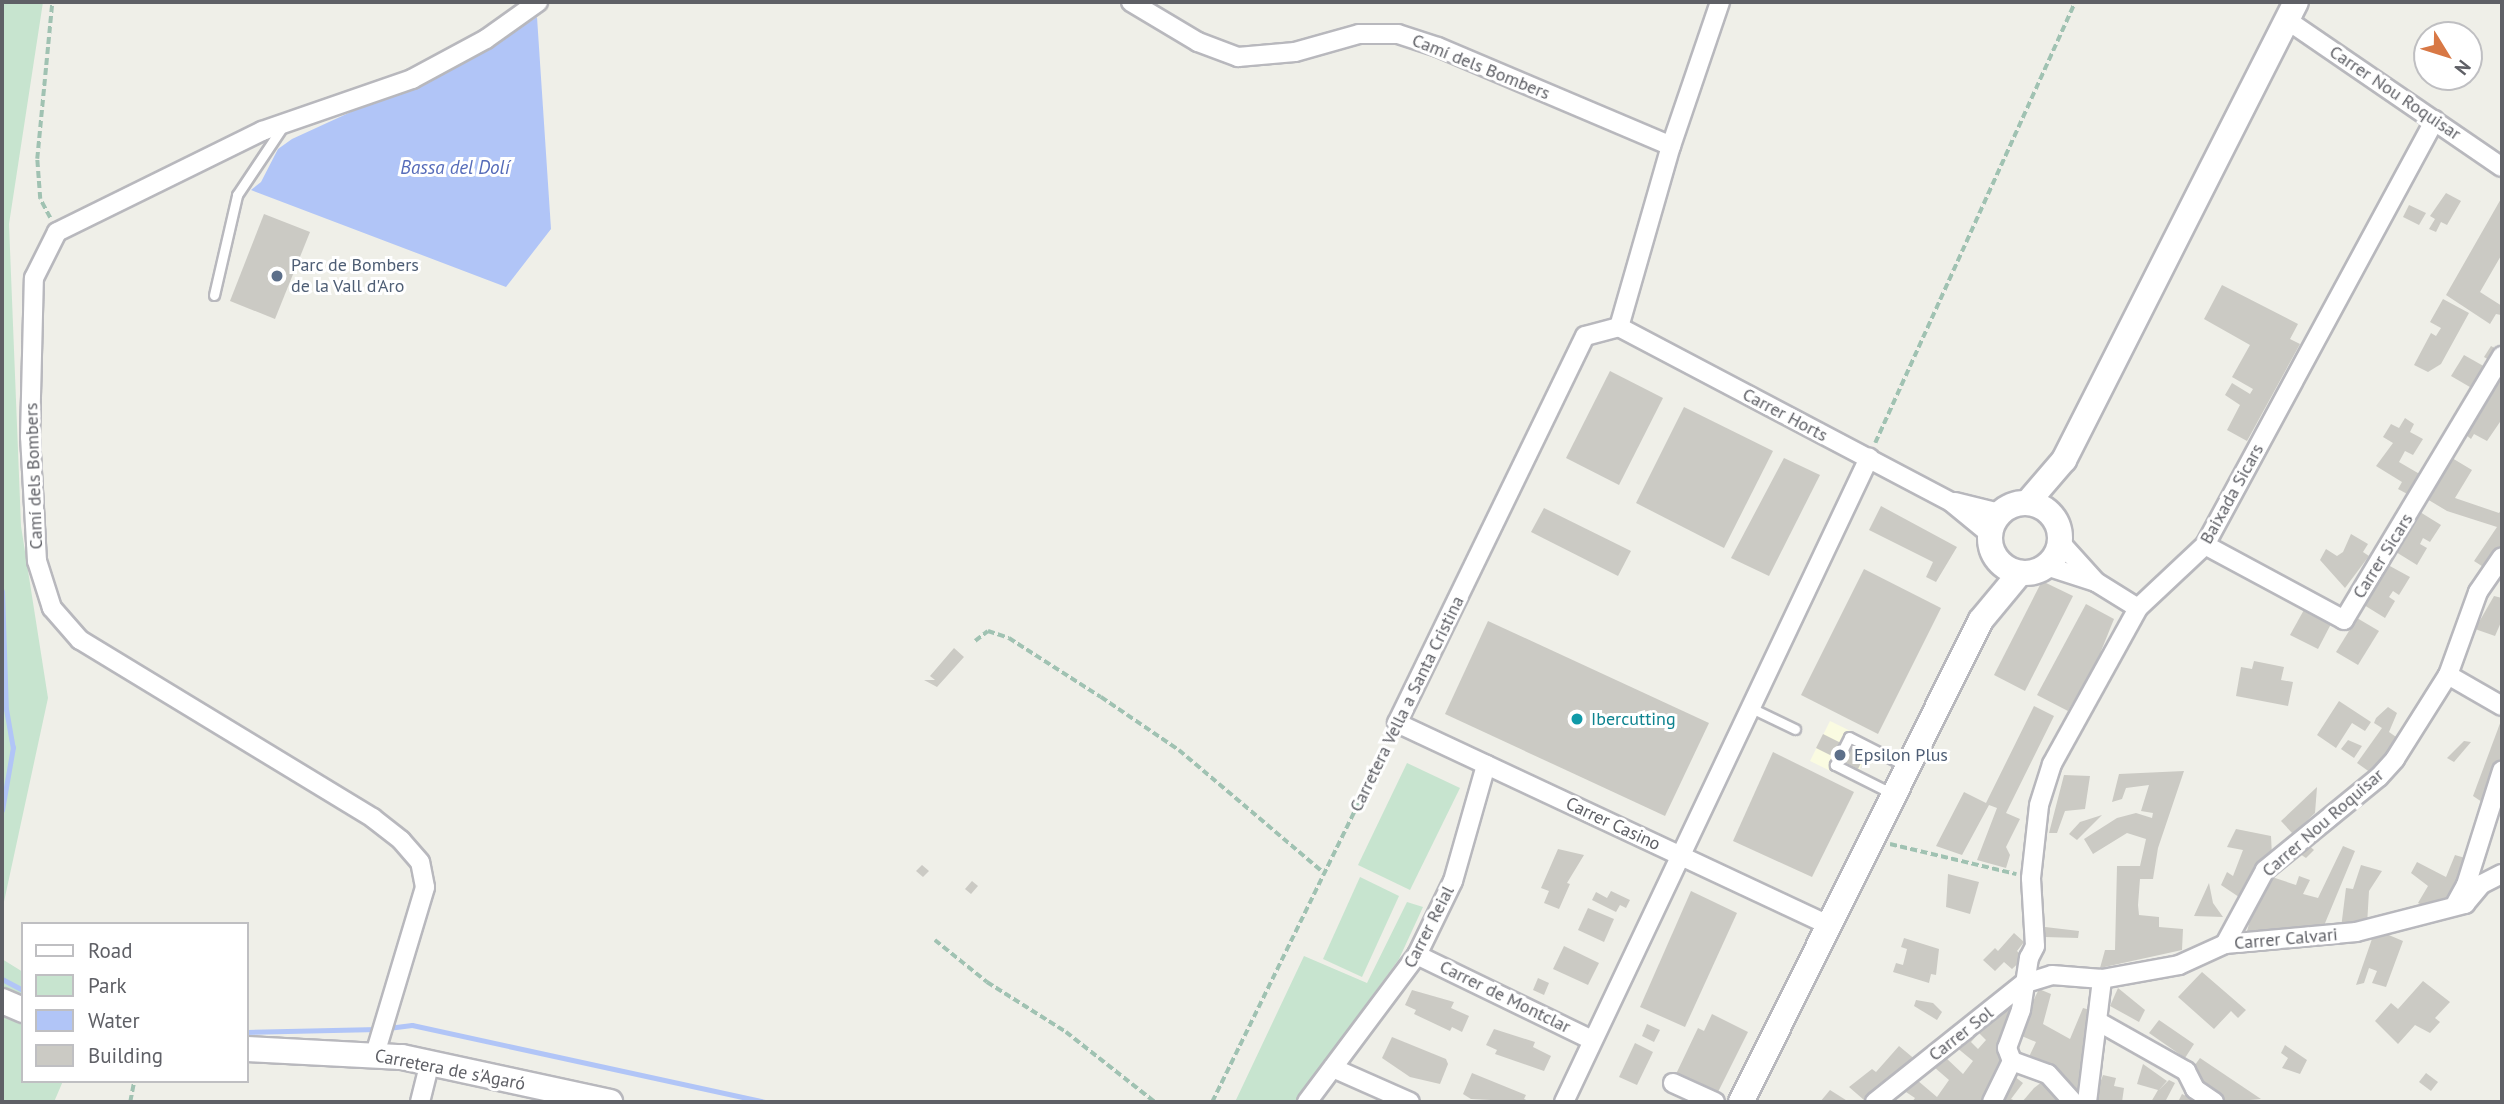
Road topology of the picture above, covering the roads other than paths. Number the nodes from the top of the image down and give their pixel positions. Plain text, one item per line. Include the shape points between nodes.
1 (538, 2) edge
2 (1131, 2) edge
3 (1720, 2) edge
4 (2291, 11) edge
5 (2435, 120) junction
6 (286, 122) junction
7 (1671, 146) junction
8 (2502, 167) edge
9 (215, 295) dead end
10 (1619, 327) junction
11 (2502, 356) edge
12 (1868, 458) junction
13 (2064, 460) junction
14 (2027, 503) junction
15 (2052, 516) junction
16 (1995, 524) junction
17 (2060, 542) junction
18 (2205, 545) junction
19 (2502, 556) edge
20 (1997, 559) junction
21 (2046, 566) junction
22 (2020, 573) junction
23 (2096, 582) junction
24 (2138, 608) junction
25 (1981, 621) junction
26 (2448, 675) junction
27 (2502, 706) edge
28 (1749, 707) junction
29 (1397, 723) joint
30 (1795, 729) dead end
31 (1486, 765) junction
32 (1908, 767) junction
33 (2502, 771) edge
34 (1894, 794) junction
35 (1679, 855) junction
36 (2502, 874) edge
37 (2453, 908) junction
38 (1829, 925) junction
39 (2225, 944) junction
40 (2035, 946) junction
41 (1417, 955) junction
42 (2052, 975) junction
43 (2102, 979) junction
44 (2023, 984) junction
45 (2, 1001) edge
46 (21, 1009) edge
47 (2099, 1022) junction
48 (1592, 1040) junction
49 (248, 1049) edge
50 (377, 1051) junction
51 (2012, 1061) junction
52 (430, 1062) junction
53 (1332, 1068) junction
54 (1673, 1083) dead end
55 (568, 1097) edge
56 (420, 1102) edge
57 (610, 1102) edge
58 (1307, 1102) edge
59 (1410, 1102) edge
60 (1564, 1102) edge
61 (1715, 1102) edge
62 (1741, 1102) edge
63 (1875, 1102) edge
64 (1992, 1102) edge
65 (2073, 1102) edge
66 (2087, 1102) edge
67 (2214, 1102) edge

1 - 6 street via 486,39 412,79
2 - 7 street, Camí dels Bombers via 1198,42 1238,57 1294,52 1359,34 1398,34
3 - 7 street
4 - 5 street, Carrer Nou Roquisar
4 - 13 street
5 - 8 street, Carrer Nou Roquisar
5 - 18 street, Baixada Sicars
6 - 9 lane via 237,195
6 - 50 street, Camí dels Bombers via 57,233 34,278 30,437 37,561 52,608 80,640 373,818 420,862 425,887
7 - 10 street
10 - 12 street, Carrer Horts
10 - 29 street, Carretera Vella a Santa Cristina via 1585,336
11 - 18 street, Carrer Sicars via 2344,620
12 - 16 street, Carrer Horts
12 - 28 street
13 - 14 street
13 - 15 street
14 - 15 street
14 - 16 street
15 - 17 street
16 - 20 street
17 - 21 street
17 - 23 street
18 - 24 street, Baixada Sicars
19 - 26 street, Carrer Nou Roquisar via 2478,592
20 - 22 street
20 - 25 street
21 - 22 street
21 - 23 street
22 - 25 street
23 - 24 street
24 - 40 street, Baixada Sicars via 2052,764 2039,805 2031,878
25 - 32 street
26 - 27 street
26 - 39 street, Carrer Nou Roquisar via 2379,777 2265,870
28 - 30 lane
28 - 35 street
29 - 31 street, Carrer Casino
31 - 35 street, Carrer Casino
31 - 41 street, Carrer Reial via 1453,881
32 - 34 street
32 - 34 lane via 1849,737 1835,765
33 - 37 street via 2466,885
34 - 38 street
35 - 38 street, Carrer Casino
35 - 48 street
36 - 37 street, Carrer Calvari
37 - 39 street, Carrer Calvari via 2356,932
38 - 62 street
39 - 43 street, Carrer Calvari via 2179,965
40 - 42 street
40 - 44 street, Baixada Sicars
41 - 48 street, Carrer de Montclar
41 - 53 street, Carrer Reial
42 - 43 street, Carrer Calvari
42 - 44 street, Carrer Sol
43 - 47 street
44 - 51 street, Baixada Sicars via 2021,1010 2007,1048
44 - 63 street, Carrer Sol
45 - 46 street
47 - 66 street
47 - 67 street via 2186,1071 2195,1089
48 - 60 street
49 - 50 street, Carretera de s'Agaró
50 - 52 street, Carretera de s'Agaró
51 - 64 street
51 - 65 street via 2048,1074
52 - 55 street, Carretera de s'Agaró
52 - 56 street
53 - 58 street, Carrer Reial
53 - 59 street
54 - 61 street
55 - 57 street, Carretera de s'Agaró

